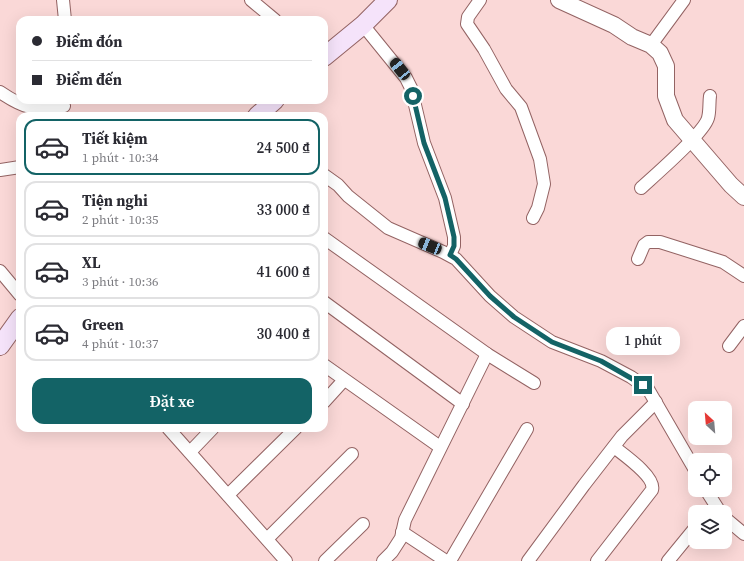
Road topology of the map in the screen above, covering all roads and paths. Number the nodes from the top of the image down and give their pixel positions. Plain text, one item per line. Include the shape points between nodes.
1 (63, 0) edge
2 (251, 0) edge
3 (388, 0) edge
4 (480, 0) edge
5 (684, 0) edge
6 (565, 1) edge
7 (65, 16) edge
8 (270, 16) edge
9 (363, 25) junction
10 (651, 45) junction
11 (328, 55) edge
12 (0, 92) edge
13 (710, 96) dead end
14 (16, 102) edge
15 (20, 104) edge
16 (270, 104) edge
17 (65, 107) edge
18 (262, 112) edge
19 (692, 141) junction
20 (16, 168) edge
21 (0, 170) edge
22 (328, 178) edge
23 (641, 188) dead end
24 (744, 197) edge
25 (533, 218) dead end
26 (328, 241) edge
27 (450, 255) junction
28 (638, 259) dead end
29 (0, 272) edge
30 (744, 276) edge
31 (16, 290) edge
32 (328, 305) edge
33 (16, 324) edge
34 (744, 326) edge
35 (0, 346) edge
36 (729, 346) dead end
37 (487, 354) junction
38 (328, 368) edge
39 (344, 380) junction
40 (534, 383) dead end
41 (328, 398) edge
42 (656, 402) junction
43 (463, 404) junction
44 (527, 429) dead end
45 (172, 432) edge
46 (209, 432) edge
47 (292, 432) edge
48 (440, 447) junction
49 (614, 447) junction
50 (190, 452) junction
51 (352, 454) dead end
52 (688, 458) edge
53 (228, 495) junction
54 (363, 524) dead end
55 (732, 524) edge
56 (402, 532) junction
57 (744, 534) edge
58 (688, 537) edge
59 (266, 538) junction
60 (286, 561) edge
61 (325, 561) edge
62 (383, 561) edge
63 (446, 561) edge
64 (450, 561) edge
65 (528, 561) edge
66 (596, 561) edge
67 (668, 561) edge

1 - 7 street
2 - 8 street
3 - 9 main road
4 - 25 street via 466,24 484,49 506,89 521,107 543,171 542,197
5 - 10 street
6 - 10 street
9 - 11 main road
9 - 27 street via 406,78 411,88 424,143 445,198 454,237
10 - 19 street via 660,53 666,66 666,96 675,120
12 - 14 street
13 - 19 street via 708,119
15 - 17 street via 40,109
16 - 18 main road
19 - 23 street
19 - 24 street
20 - 21 street
22 - 27 street via 388,228
26 - 37 street
27 - 42 street via 514,317 552,342 601,361 631,377 648,389
28 - 30 street via 644,245 648,242 660,242 723,262
29 - 31 street
32 - 43 street
33 - 35 main road
34 - 36 street
37 - 40 street
37 - 43 street
38 - 39 street
39 - 41 street
39 - 48 street
42 - 49 street
42 - 52 street
43 - 48 street
44 - 64 street
45 - 50 street
46 - 50 street
47 - 53 street
48 - 56 street via 405,520
49 - 65 street
49 - 66 street via 645,473 654,486
50 - 53 street
51 - 59 street
53 - 59 street
54 - 61 street
55 - 57 street
56 - 62 street via 397,546
56 - 63 street
58 - 67 street
59 - 60 street

